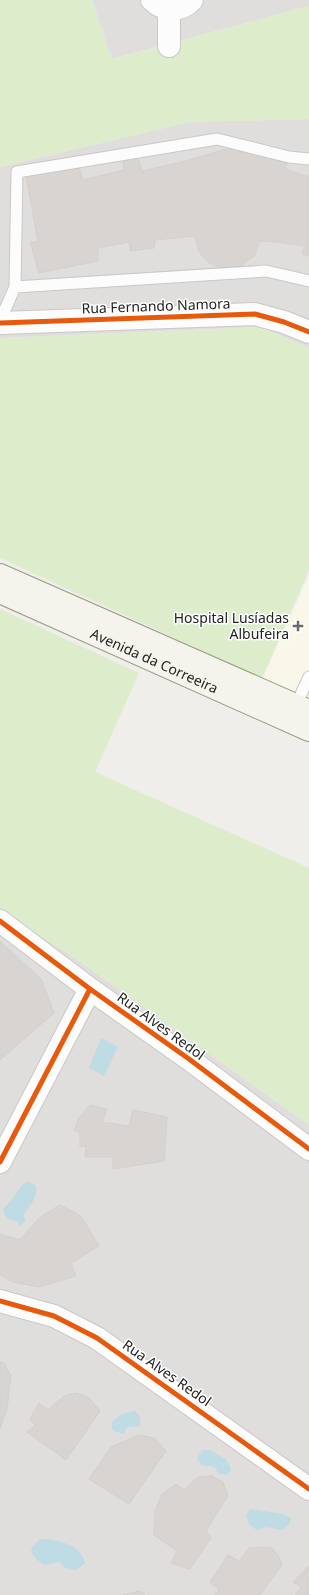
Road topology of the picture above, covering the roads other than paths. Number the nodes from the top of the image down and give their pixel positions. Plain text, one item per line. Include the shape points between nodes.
1 (192, 0) edge
2 (161, 5) edge
3 (169, 46) dead end
4 (309, 159) edge
5 (309, 281) edge
6 (15, 287) junction
7 (0, 322) edge
8 (309, 332) edge
9 (0, 575) edge
10 (0, 592) edge
11 (309, 677) edge
12 (303, 708) edge
13 (309, 730) edge
14 (0, 921) edge
15 (90, 989) junction
16 (309, 1149) edge
17 (0, 1162) edge
18 (0, 1301) edge
19 (309, 1489) edge

1 - 2 street via 180,8
2 - 3 street
4 - 6 lane via 289,157 218,139 17,172
5 - 6 lane via 266,271
6 - 7 lane
7 - 8 street, Rua Fernando Namora via 255,314
9 - 12 main road, Avenida da Correeira
10 - 13 main road, Avenida da Correeira
11 - 12 lane
14 - 15 street, Rua Alves Redol
15 - 16 street, Rua Alves Redol
15 - 17 street
18 - 19 street, Rua Alves Redol via 54,1316 97,1338

